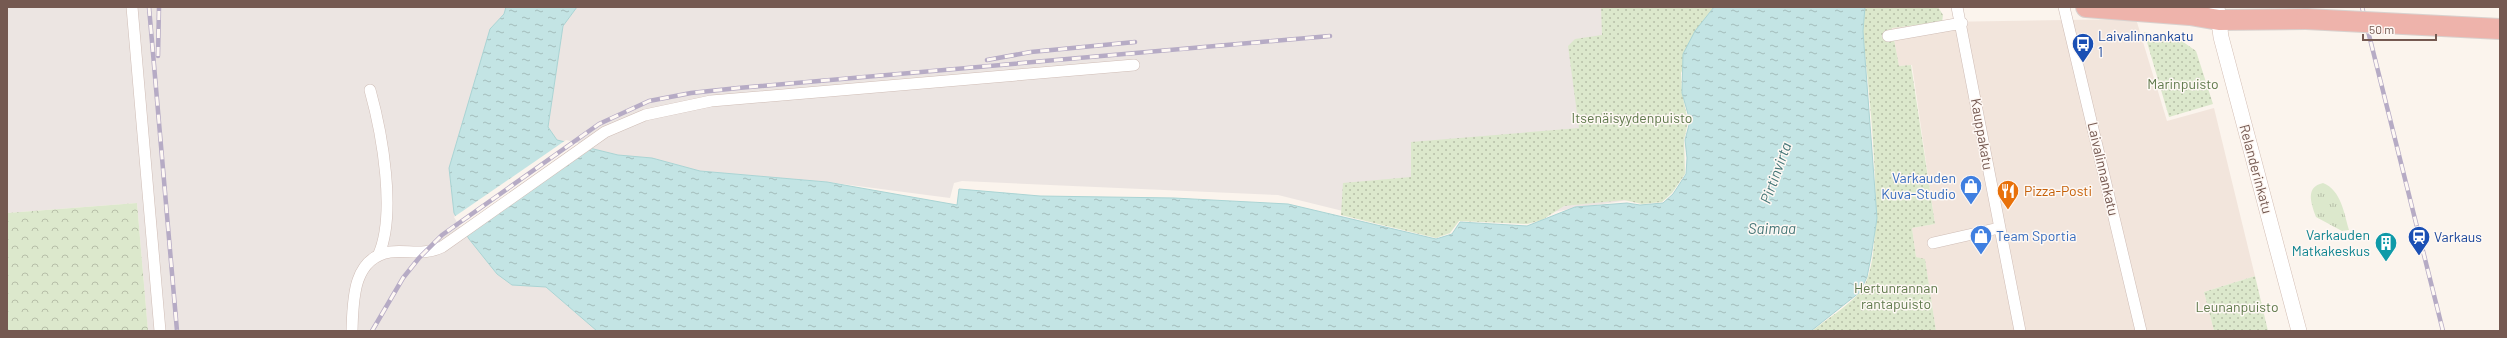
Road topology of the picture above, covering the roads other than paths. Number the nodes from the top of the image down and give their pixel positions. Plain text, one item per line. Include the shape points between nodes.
1 (132, 7) edge
2 (1957, 7) edge
3 (2064, 7) edge
4 (2086, 7) edge
5 (2254, 7) edge
6 (2218, 13) edge
7 (2302, 19) junction
8 (1962, 23) junction
9 (2500, 29) edge
10 (1888, 36) dead end
11 (1134, 65) dead end
12 (370, 90) dead end
13 (2000, 228) junction
14 (1933, 243) dead end
15 (378, 256) junction
16 (160, 331) edge
17 (352, 331) edge
18 (2020, 331) edge
19 (2141, 331) edge
20 (2299, 331) edge

1 - 16 street
2 - 8 street, Kauppakatu
3 - 19 street, Laivalinnankatu
4 - 6 highway via 2190,15
5 - 7 highway
6 - 7 highway
6 - 20 main road, Relanderinkatu via 2221,37
7 - 9 highway, bridge
8 - 10 street
8 - 13 street, Kauppakatu
11 - 15 street via 711,101 645,115 605,132 432,252 390,252
12 - 15 street via 376,110 388,200 385,242
13 - 14 street
13 - 18 street, Kauppakatu
15 - 17 street via 368,263 358,278 354,290

